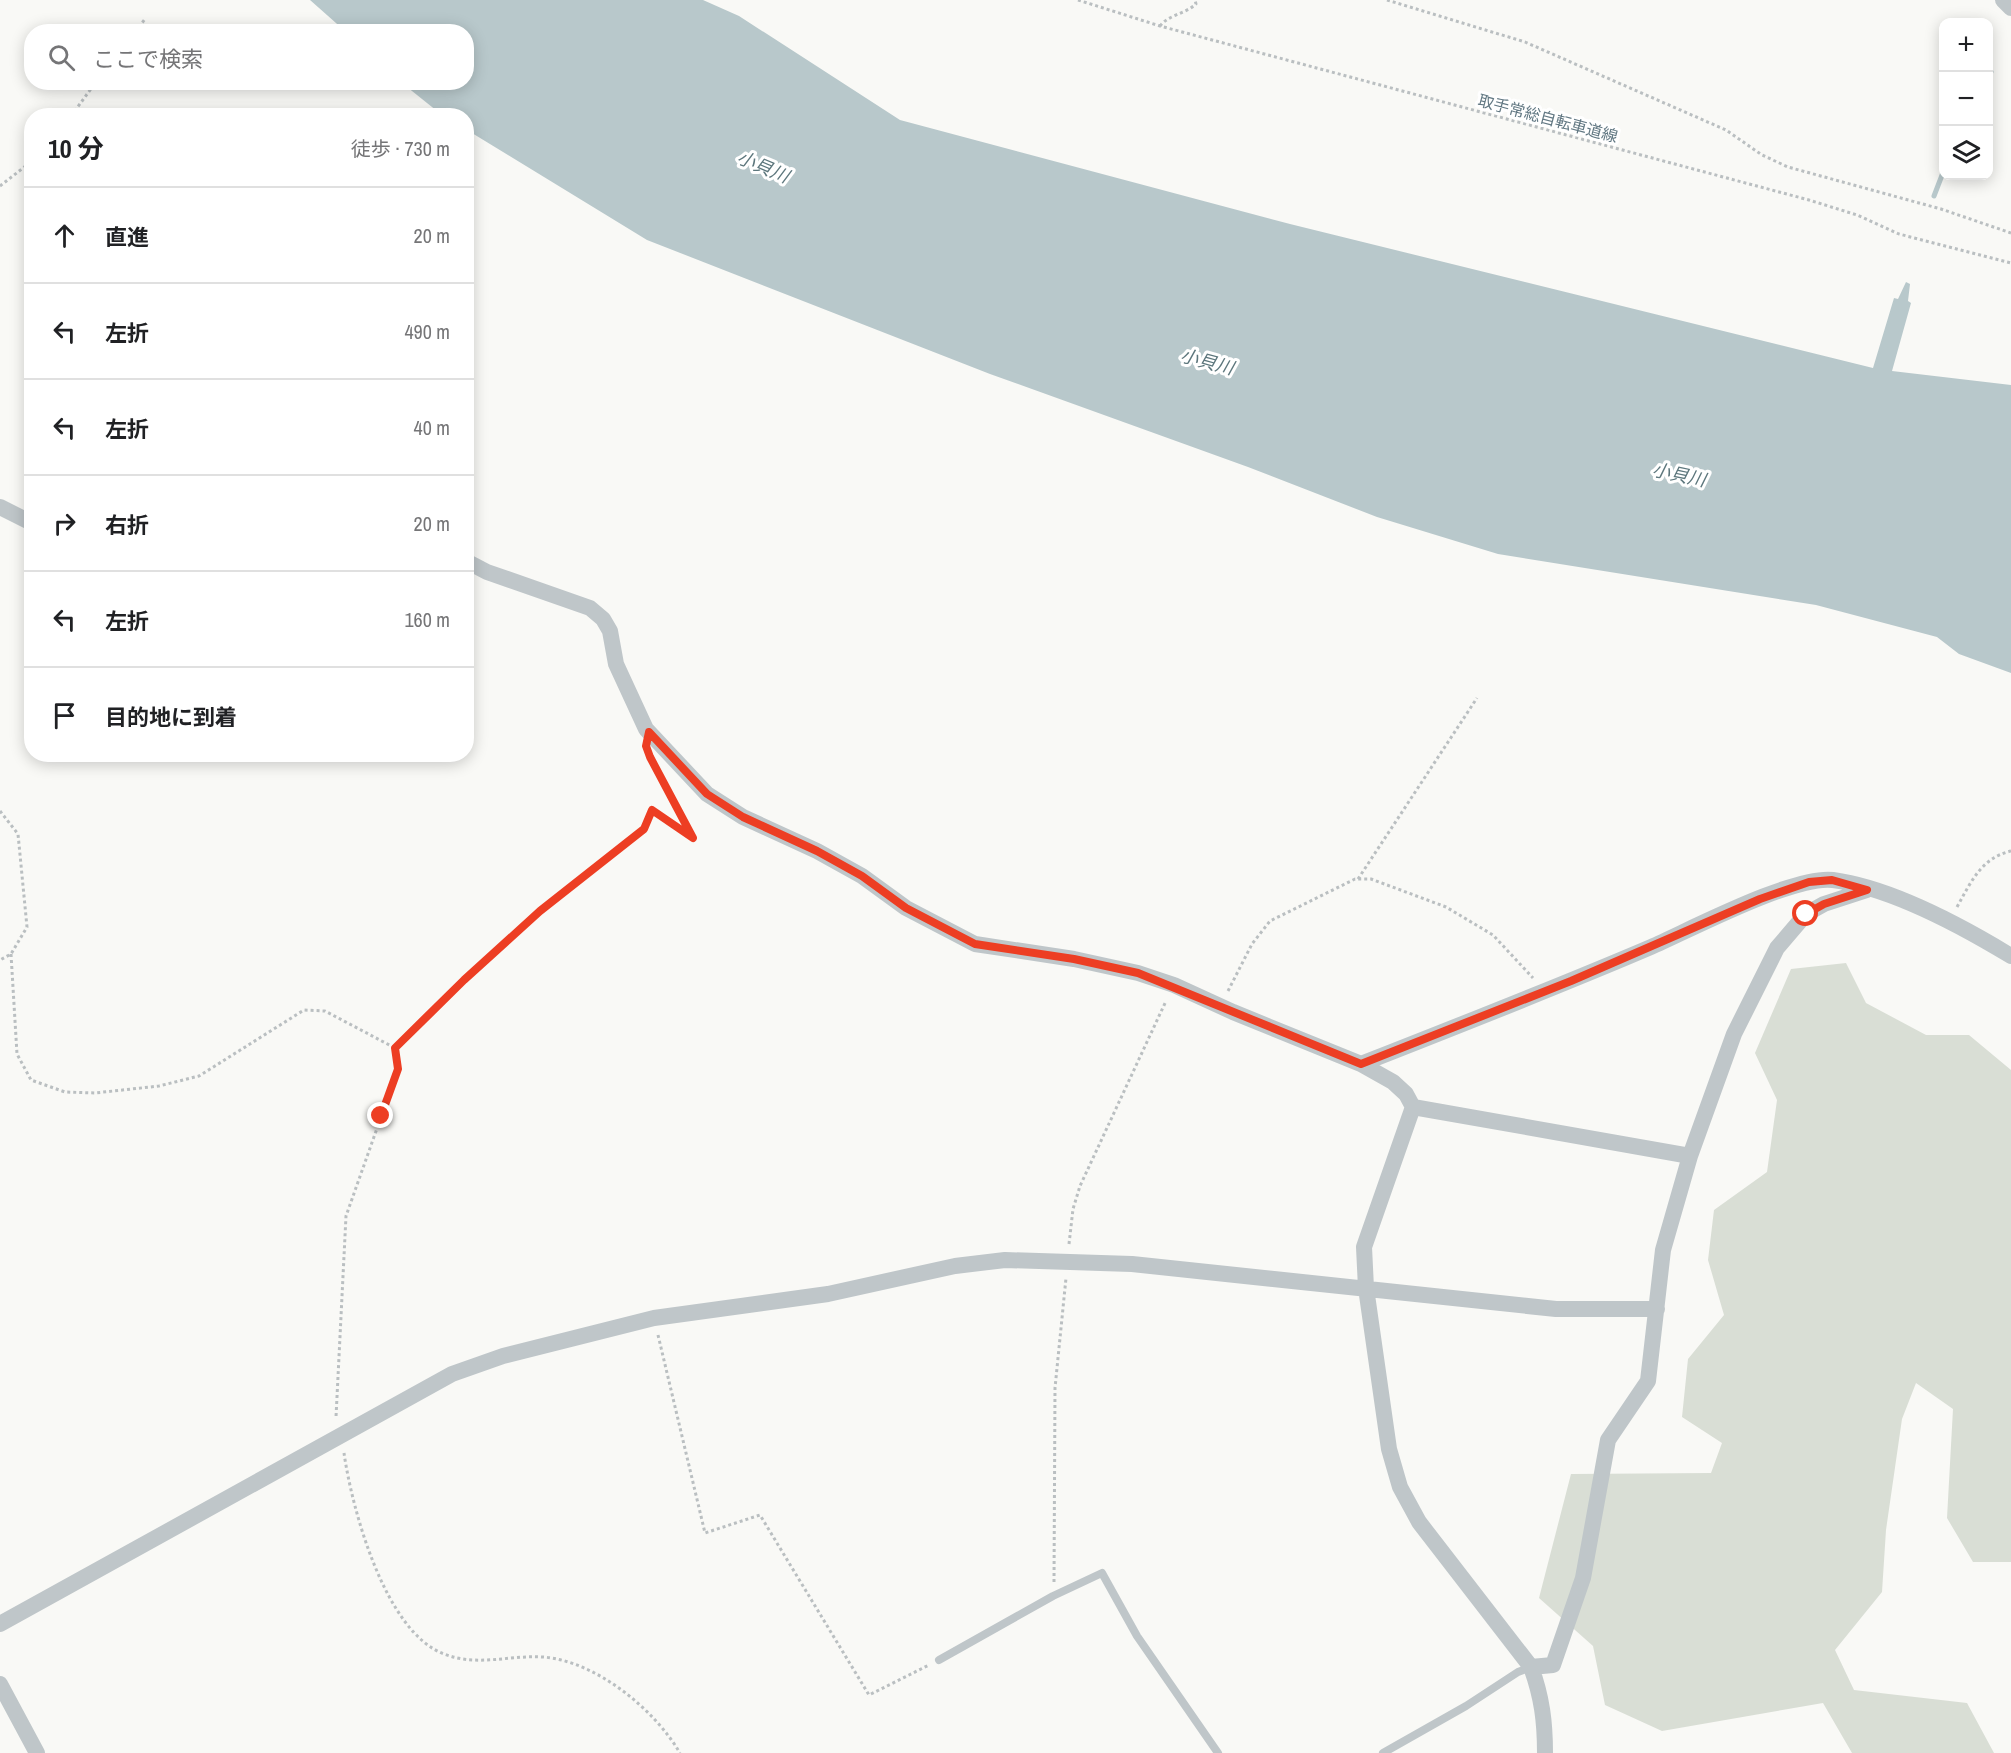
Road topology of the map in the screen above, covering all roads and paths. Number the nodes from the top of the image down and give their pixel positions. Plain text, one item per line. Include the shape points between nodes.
1 (1077, 0) edge
2 (1195, 0) edge
3 (1387, 0) edge
4 (2003, 0) edge
5 (2011, 8) edge
6 (145, 19) dead end
7 (141, 24) edge
8 (1160, 26) junction
9 (90, 90) edge
10 (77, 108) edge
11 (24, 167) edge
12 (0, 186) edge
13 (2011, 233) edge
14 (2011, 263) edge
15 (0, 507) edge
16 (24, 519) edge
17 (474, 565) edge
18 (1477, 698) dead end
19 (649, 732) junction
20 (0, 811) edge
21 (2011, 851) edge
22 (1358, 879) junction
23 (1867, 890) junction
24 (1950, 919) junction
25 (11, 954) junction
26 (2011, 956) edge
27 (0, 960) edge
28 (1174, 985) junction
29 (1545, 991) junction
30 (1221, 1006) junction
31 (395, 1048) junction
32 (1361, 1064) junction
33 (1413, 1107) junction
34 (1689, 1156) junction
35 (1067, 1263) junction
36 (1366, 1288) junction
37 (1657, 1309) junction
38 (654, 1318) junction
39 (342, 1437) junction
40 (1053, 1596) junction
41 (0, 1624) edge
42 (939, 1660) joint
43 (1531, 1667) junction
44 (0, 1684) edge
45 (38, 1753) edge
46 (680, 1753) edge
47 (1218, 1753) edge
48 (1383, 1753) edge
49 (1545, 1753) edge

1 - 8 path, 取手常総自転車道線
2 - 8 path via 1190,10
3 - 13 path via 1525,42 1726,130 1788,167 1941,209
4 - 5 street
6 - 7 path
8 - 14 path, 取手常総自転車道線 via 1809,200 1899,234
9 - 10 path
11 - 12 path
15 - 16 street
17 - 19 street via 590,608 603,619 624,684
18 - 22 path
19 - 28 street via 707,794 743,817 862,876 941,928 975,944 1074,959
19 - 31 path via 646,746 650,757 693,838 652,810 644,829 540,911
20 - 25 path via 18,834 27,927
21 - 24 path via 1997,854 1980,867
22 - 29 path via 1371,879 1446,907 1493,935
22 - 30 path via 1270,921 1252,944
23 - 24 street
23 - 29 street via 1832,880 1809,882 1728,912
23 - 34 street via 1806,914 1777,948 1734,1034
24 - 26 street
25 - 27 path
25 - 31 path via 17,1054 31,1080 65,1092 148,1087 199,1076 304,1010 325,1011
28 - 30 street
28 - 35 path via 1080,1186 1073,1209
29 - 32 street
30 - 32 street
31 - 39 path via 398,1069 346,1216 336,1420
32 - 33 street via 1393,1082
33 - 34 street
33 - 36 street via 1364,1247
34 - 37 street via 1663,1250
35 - 36 street via 1132,1264
35 - 38 street via 1005,1260 955,1266 828,1294
35 - 40 path via 1055,1388
36 - 37 street via 1556,1309
36 - 43 street via 1389,1449 1400,1488 1419,1522
37 - 43 street via 1648,1382 1608,1440 1583,1578 1553,1665
38 - 39 street via 503,1356 453,1374
38 - 42 path via 705,1533 760,1515 868,1695
39 - 41 street
39 - 46 path via 349,1489 382,1584 403,1622 423,1642 463,1660 544,1657 577,1666 641,1705 667,1731
40 - 42 lane
40 - 47 lane via 1102,1573 1137,1636
43 - 48 lane
43 - 49 street via 1545,1719
44 - 45 street

